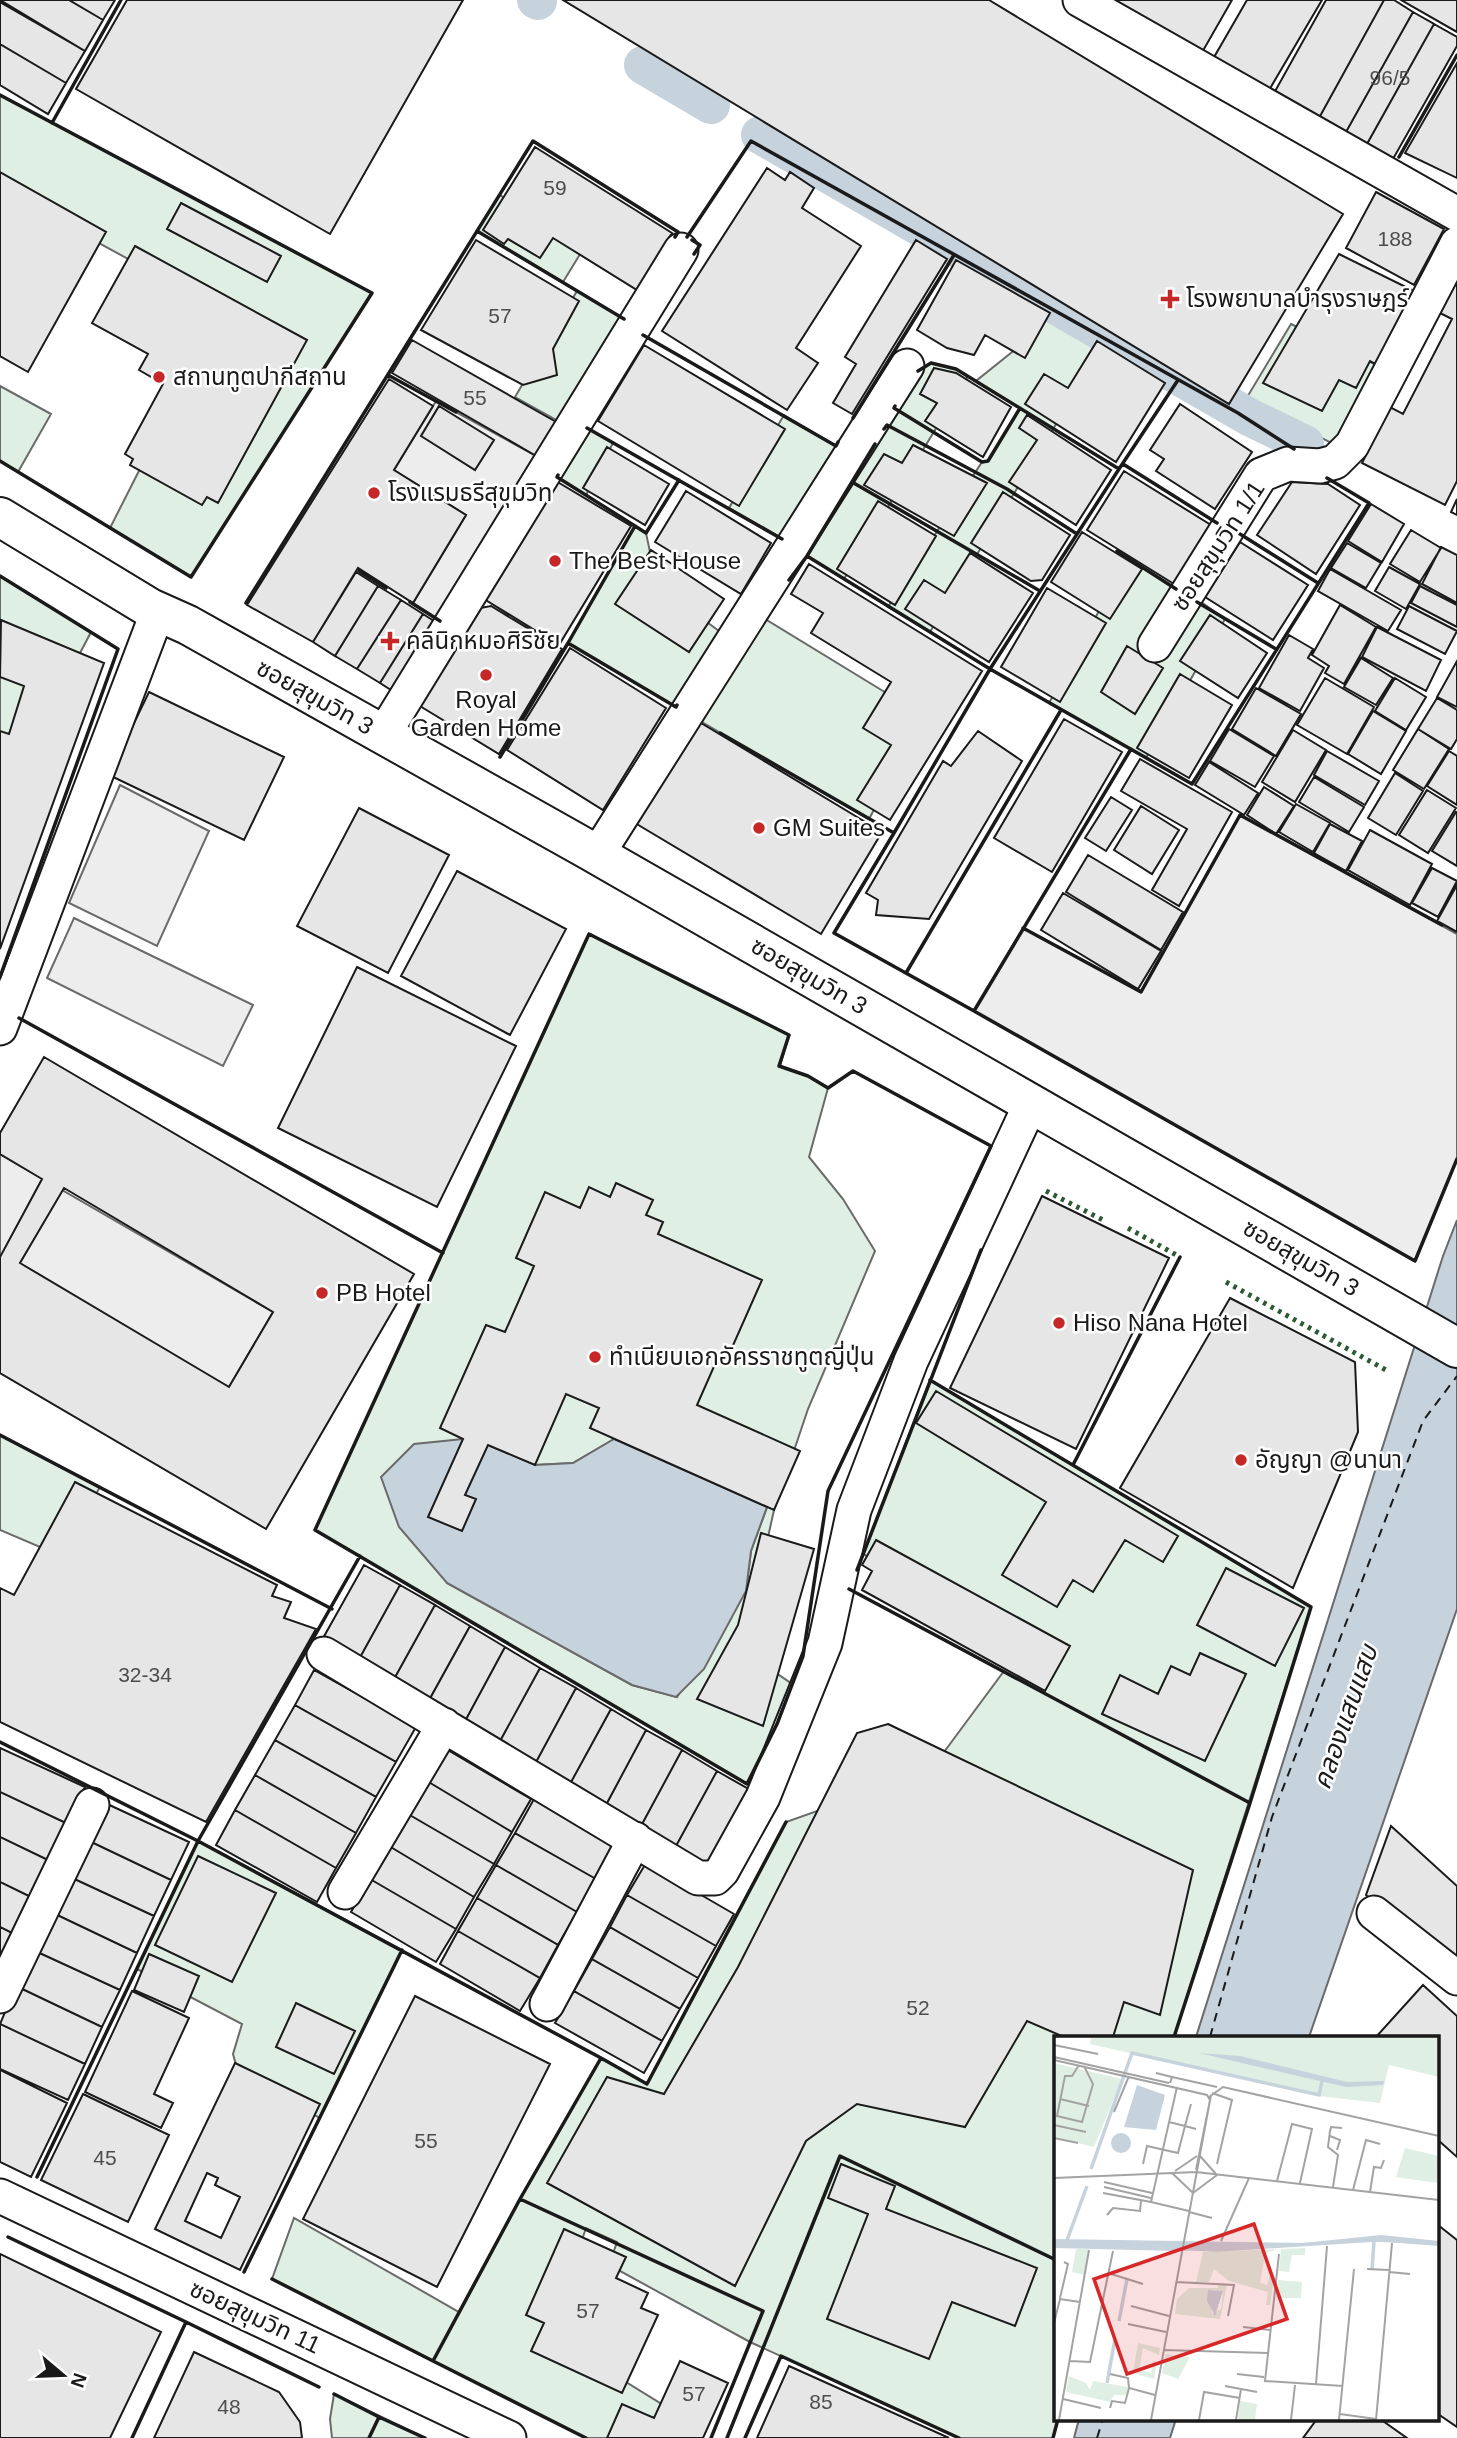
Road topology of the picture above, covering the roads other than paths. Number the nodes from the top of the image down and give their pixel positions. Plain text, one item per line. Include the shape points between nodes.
1 (1080, 0) edge
2 (1457, 214) edge
3 (1457, 244) edge
4 (681, 250) dead end
5 (906, 366) dead end
6 (0, 517) edge
7 (158, 611) junction
8 (1155, 645) dead end
9 (383, 735) junction
10 (597, 855) junction
11 (0, 1028) edge
12 (1031, 1103) junction
13 (1457, 1348) edge
14 (324, 1654) dead end
15 (444, 1725) junction
16 (92, 1805) dead end
17 (635, 1839) junction
18 (345, 1892) dead end
19 (1374, 1913) dead end
20 (1457, 1978) edge
21 (0, 1996) edge
22 (547, 2004) dead end
23 (0, 2196) edge
24 (509, 2438) edge

1 - 2 street
3 - 8 street, ซอยสุขุมวิท 1/1 via 1352,445 1335,462 1289,464 1261,475
4 - 9 street
5 - 10 street
6 - 7 street, ซอยสุขุมวิท 3
7 - 9 street, ซอยสุขุมวิท 3
7 - 11 street
9 - 10 street, ซอยสุขุมวิท 3
10 - 12 street, ซอยสุขุมวิท 3
12 - 13 street, ซอยสุขุมวิท 3
12 - 17 street via 911,1361 854,1510 825,1643 763,1797 715,1878 698,1878
14 - 15 street
15 - 17 street
15 - 18 street
16 - 21 street
17 - 22 street
19 - 20 street
23 - 24 street, ซอยสุขุมวิท 11

